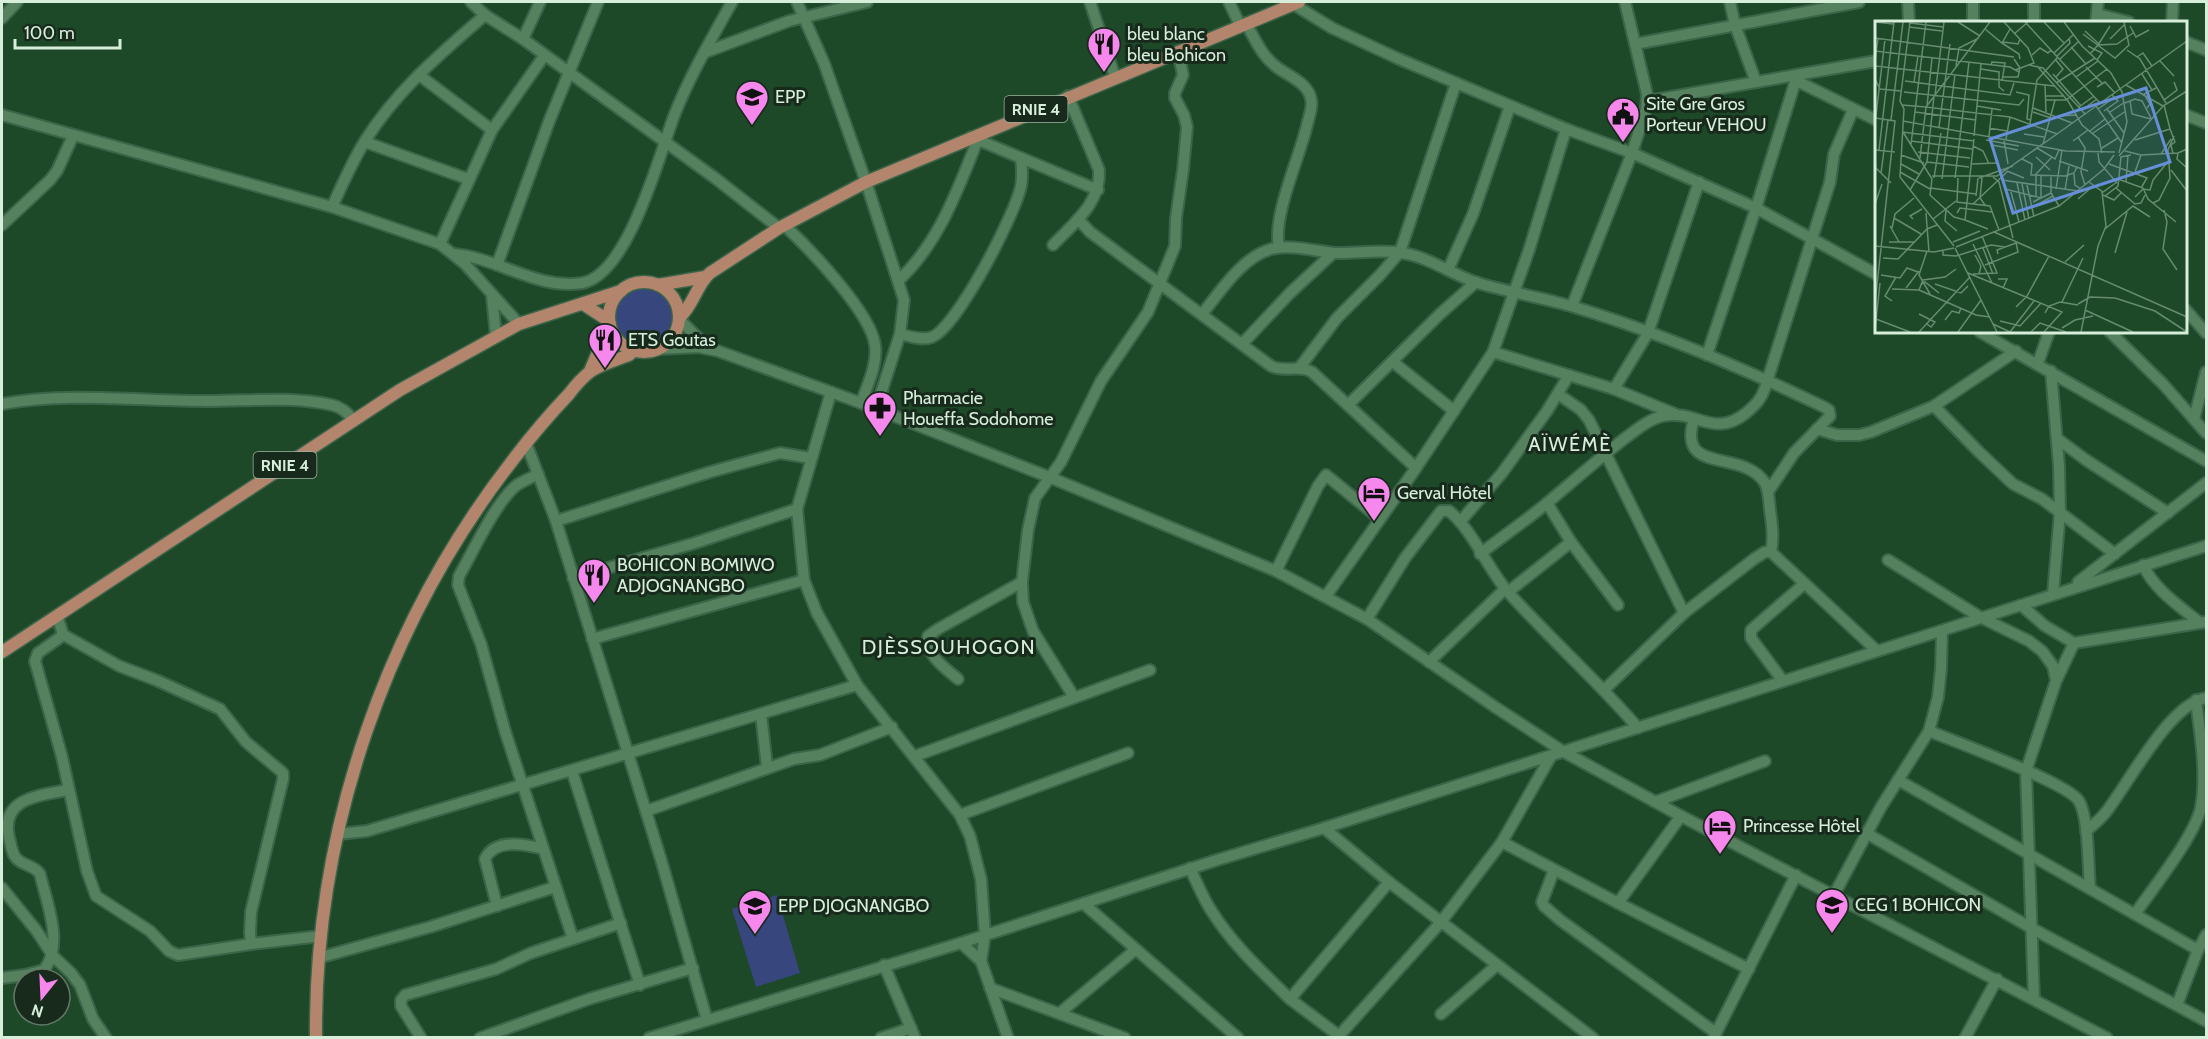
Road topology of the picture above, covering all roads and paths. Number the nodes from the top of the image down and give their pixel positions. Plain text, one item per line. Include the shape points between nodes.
1 (17, 2) edge
2 (471, 2) edge
3 (540, 2) edge
4 (598, 2) edge
5 (732, 2) edge
6 (797, 2) edge
7 (867, 2) edge
8 (1229, 2) edge
9 (1625, 2) edge
10 (1730, 2) edge
11 (1859, 2) edge
12 (1908, 2) edge
13 (1973, 2) edge
14 (2034, 2) edge
15 (2098, 2) edge
16 (2173, 2) edge
17 (1093, 3) edge
18 (1296, 3) edge
19 (485, 15) junction
20 (2, 18) edge
21 (804, 18) junction
22 (2096, 18) edge
23 (1909, 21) edge
24 (1973, 21) edge
25 (2034, 21) edge
26 (2121, 21) edge
27 (2172, 21) edge
28 (1243, 24) junction
29 (1735, 25) junction
30 (523, 39) junction
31 (2187, 42) edge
32 (1635, 44) junction
33 (2206, 50) edge
34 (1178, 51) junction
35 (706, 52) junction
36 (544, 56) junction
37 (1875, 61) edge
38 (569, 74) junction
39 (419, 75) junction
40 (1114, 77) junction
41 (1796, 78) junction
42 (1756, 82) junction
43 (1456, 83) junction
44 (1068, 96) junction
45 (1648, 101) junction
46 (1510, 106) junction
47 (1853, 110) junction
48 (2, 115) edge
49 (2187, 115) edge
50 (1875, 120) edge
51 (2206, 123) edge
52 (1566, 129) junction
53 (492, 130) junction
54 (73, 136) junction
55 (975, 138) junction
56 (365, 142) junction
57 (666, 143) junction
58 (1632, 153) junction
59 (1021, 158) junction
60 (468, 179) junction
61 (866, 182) junction
62 (1699, 182) junction
63 (1098, 190) junction
64 (332, 207) junction
65 (1756, 208) junction
66 (1078, 219) junction
67 (2, 225) edge
68 (782, 226) junction
69 (1813, 240) junction
70 (441, 244) junction
71 (1053, 245) dead end
72 (1279, 247) junction
73 (1400, 252) junction
74 (1333, 253) junction
75 (453, 254) junction
76 (497, 265) junction
77 (1448, 270) junction
78 (1875, 273) edge
79 (705, 277) junction
80 (899, 280) junction
81 (1476, 282) junction
82 (1162, 283) junction
83 (658, 285) junction
84 (621, 291) junction
85 (1516, 291) junction
86 (492, 296) junction
87 (583, 304) junction
88 (1572, 306) junction
89 (2187, 311) edge
90 (1202, 314) junction
91 (680, 319) junction
92 (609, 322) junction
93 (519, 324) junction
94 (1648, 333) junction
95 (1982, 333) edge
96 (2049, 333) edge
97 (2111, 333) edge
98 (2206, 333) edge
99 (900, 334) junction
100 (496, 336) junction
101 (1242, 344) junction
102 (708, 348) junction
103 (660, 349) junction
104 (633, 351) junction
105 (2016, 351) junction
106 (1493, 352) junction
107 (1707, 355) junction
108 (1394, 362) junction
109 (2038, 363) junction
110 (1300, 367) junction
111 (2052, 371) junction
112 (590, 372) junction
113 (2206, 372) edge
114 (1569, 375) junction
115 (1768, 380) junction
116 (1614, 389) junction
117 (831, 392) junction
118 (1558, 394) junction
119 (861, 403) junction
120 (2, 404) edge
121 (1348, 405) junction
122 (1935, 406) junction
123 (876, 409) junction
124 (1454, 411) junction
125 (1679, 416) junction
126 (1694, 419) junction
127 (2194, 419) junction
128 (354, 420) junction
129 (1817, 429) junction
130 (2206, 433) edge
131 (2059, 440) junction
132 (526, 443) junction
133 (1606, 453) junction
134 (811, 458) junction
135 (2206, 461) edge
136 (1416, 468) junction
137 (538, 474) junction
138 (1049, 477) junction
139 (2206, 483) edge
140 (1768, 492) junction
141 (1548, 502) junction
142 (797, 509) junction
143 (2060, 512) junction
144 (2168, 513) junction
145 (1380, 519) junction
146 (556, 521) junction
147 (1460, 522) junction
148 (1571, 542) junction
149 (2206, 546) edge
150 (1771, 552) junction
151 (1480, 554) junction
152 (2115, 554) junction
153 (1888, 560) dead end
154 (2143, 565) junction
155 (1276, 571) junction
156 (573, 578) junction
157 (804, 580) junction
158 (1022, 582) junction
159 (1804, 584) junction
160 (2071, 587) junction
161 (1507, 591) junction
162 (2053, 594) junction
163 (1326, 596) junction
164 (1618, 605) dead end
165 (2021, 605) junction
166 (1684, 613) junction
167 (57, 616) junction
168 (1980, 617) junction
169 (1367, 619) junction
170 (2203, 622) edge
171 (1942, 631) junction
172 (62, 634) junction
173 (592, 639) junction
174 (2074, 643) junction
175 (1876, 650) junction
176 (2, 652) edge
177 (1429, 662) junction
178 (1150, 670) dead end
179 (958, 679) dead end
180 (1782, 681) junction
181 (2056, 681) junction
182 (857, 685) junction
183 (1604, 690) junction
184 (1074, 697) junction
185 (2201, 699) edge
186 (761, 714) junction
187 (892, 727) junction
188 (1638, 728) junction
189 (1929, 731) junction
190 (1564, 752) junction
191 (1128, 753) dead end
192 (627, 754) junction
193 (915, 756) junction
194 (1551, 756) junction
195 (1765, 761) dead end
196 (767, 767) junction
197 (572, 771) junction
198 (2026, 771) junction
199 (1898, 780) junction
200 (524, 785) junction
201 (68, 790) junction
202 (1655, 802) junction
203 (646, 811) junction
204 (960, 815) junction
205 (1681, 816) junction
206 (1324, 828) junction
207 (2086, 831) junction
208 (1866, 833) junction
209 (338, 834) junction
210 (1502, 842) junction
211 (543, 849) junction
212 (2028, 853) junction
213 (1190, 868) junction
214 (1554, 870) junction
215 (1796, 875) junction
216 (1389, 882) junction
217 (555, 887) junction
218 (2, 888) edge
219 (2090, 888) junction
220 (1834, 895) junction
221 (1618, 903) junction
222 (1084, 904) junction
223 (497, 906) junction
224 (2135, 914) junction
225 (1441, 922) junction
226 (621, 923) junction
227 (2033, 929) junction
228 (985, 935) junction
229 (2206, 935) edge
230 (321, 936) junction
231 (573, 939) junction
232 (961, 943) junction
233 (252, 944) junction
234 (1135, 950) junction
235 (2198, 950) junction
236 (53, 956) junction
237 (318, 958) junction
238 (981, 961) junction
239 (884, 965) junction
240 (1497, 965) junction
241 (693, 968) junction
242 (1749, 969) junction
243 (2, 978) edge
244 (1997, 979) junction
245 (640, 985) junction
246 (990, 988) junction
247 (1290, 999) junction
248 (2034, 999) junction
249 (2177, 1005) junction
250 (1061, 1012) junction
251 (1441, 1014) dead end
252 (707, 1020) junction
253 (2206, 1021) edge
254 (913, 1033) edge
255 (1715, 1035) edge
256 (1337, 1036) edge
257 (106, 1038) edge
258 (316, 1038) edge
259 (421, 1038) edge
260 (480, 1038) edge
261 (649, 1038) edge
262 (881, 1038) edge
263 (1008, 1038) edge
264 (1125, 1038) edge
265 (1238, 1038) edge
266 (1593, 1038) edge
267 (1965, 1038) edge
268 (2107, 1038) edge

1 - 20 street
2 - 19 street
3 - 30 street
4 - 38 street
5 - 35 street
6 - 21 street
7 - 21 street
8 - 28 street
9 - 32 street
10 - 29 street
11 - 29 street
12 - 23 street
13 - 24 street
14 - 25 street
15 - 22 street
16 - 27 street
17 - 40 street
18 - 28 main road, RNIE 4
18 - 43 street via 1341,32
19 - 30 street
19 - 39 street
21 - 35 street
21 - 61 street
22 - 26 street
28 - 34 main road, RNIE 4
28 - 72 street via 1268,60 1302,84 1312,99 1280,219
29 - 32 street
29 - 42 street
30 - 36 street
31 - 33 street
32 - 45 street
34 - 40 main road, RNIE 4
34 - 82 street via 1183,75 1175,98 1187,121 1186,145 1176,239
35 - 57 street via 674,115
36 - 38 street
36 - 53 street
37 - 41 street
38 - 57 street
38 - 76 street
39 - 53 street
39 - 56 street
40 - 44 main road, RNIE 4
41 - 42 street
41 - 47 street
41 - 65 street
42 - 45 street
43 - 46 street
43 - 73 street
44 - 55 main road, RNIE 4
44 - 63 street via 1099,170
45 - 58 street
46 - 52 street
46 - 77 street via 1473,214
47 - 50 street
47 - 69 street via 1834,154
48 - 54 street
49 - 51 street
52 - 58 street
52 - 85 street
53 - 60 street
54 - 64 street
54 - 67 street via 50,180
55 - 59 street
55 - 61 main road, RNIE 4
55 - 80 street via 942,222
56 - 60 street
56 - 64 street
57 - 68 street
57 - 76 street via 620,250 595,278 564,285
58 - 62 street
58 - 88 street
59 - 63 street
59 - 99 street via 1023,173 1018,197 1004,232 969,293 933,337
60 - 70 street
61 - 68 main road, RNIE 4
61 - 80 street
62 - 65 street
62 - 94 street
63 - 66 street
64 - 70 street
65 - 69 street
65 - 107 street
66 - 71 street
66 - 82 street via 1090,232
68 - 79 main road, RNIE 4
68 - 119 street via 813,253 873,333 875,354
69 - 78 street
69 - 115 street
70 - 75 street
72 - 74 street
72 - 90 street via 1256,255 1241,268
73 - 74 street
73 - 77 street
73 - 110 street via 1337,318
74 - 101 street
75 - 76 street
75 - 86 street
77 - 81 street
79 - 83 main road, RNIE 4
79 - 91 main road, RNIE 4
80 - 99 street via 904,300
81 - 85 street
81 - 108 street
82 - 90 street
82 - 138 street via 1148,312 1101,381 1062,462
83 - 84 main road, RNIE 4 via 632,284
83 - 91 main road via 677,303
84 - 87 main road, RNIE 4
84 - 92 main road via 611,304
85 - 88 street
85 - 106 street
86 - 93 street
86 - 100 street
87 - 92 main road
87 - 93 main road, RNIE 4
88 - 94 street
89 - 98 street
90 - 101 street
91 - 102 street
91 - 103 main road, RNIE 4 via 676,334
92 - 104 main road via 622,345
92 - 112 main road
93 - 100 main road, RNIE 4
94 - 107 street
94 - 116 street
95 - 105 street
96 - 109 street
97 - 127 street
99 - 123 street
100 - 128 main road, RNIE 4
101 - 110 street via 1278,370
102 - 103 street
102 - 117 street
103 - 104 main road
104 - 112 main road
105 - 109 street
105 - 122 street
106 - 114 street
106 - 124 street
107 - 115 street
108 - 121 street
108 - 124 street
109 - 111 street
110 - 121 street via 1312,372
111 - 131 street
111 - 135 street
112 - 132 main road
113 - 127 street
114 - 116 street
114 - 118 street
115 - 126 street via 1758,404 1740,418 1727,424
115 - 129 street via 1829,410 1830,416
116 - 125 street
117 - 119 street
117 - 134 street
118 - 133 street via 1581,410
118 - 147 street via 1502,473
119 - 123 street
120 - 128 street via 69,398 297,401 339,407
121 - 136 street
122 - 129 street via 1859,435 1837,435
122 - 143 street via 2013,484
123 - 138 street
124 - 136 street
125 - 126 street
125 - 133 street via 1649,421
126 - 140 street via 1690,431 1693,448 1707,457 1749,470
127 - 130 street
128 - 167 main road, RNIE 4
129 - 140 street via 1794,453
131 - 143 street
131 - 144 street
132 - 137 street
132 - 209 main road via 479,506 412,621 380,692
133 - 141 street
133 - 166 street
134 - 142 street
134 - 146 street via 780,453
136 - 145 street
137 - 146 street
137 - 200 street via 510,492 458,580 482,644
138 - 155 street
138 - 158 street via 1030,513
139 - 144 street
140 - 150 street
141 - 148 street
141 - 151 street
142 - 156 street
142 - 157 street
143 - 152 street
143 - 162 street
144 - 152 street
145 - 155 street via 1326,475
145 - 163 street
146 - 156 street
147 - 151 street
147 - 169 street via 1445,510 1436,516
148 - 161 street
148 - 164 street
149 - 154 street
150 - 159 street
150 - 166 street via 1736,571
151 - 161 street
152 - 160 street
153 - 168 street
154 - 160 street
154 - 170 street via 2157,587
155 - 163 street
156 - 173 street
157 - 173 street
157 - 182 street via 817,614
158 - 179 street via 928,636 934,657
158 - 184 street via 1023,602 1033,631
159 - 175 street
159 - 180 street via 1751,630 1750,638
160 - 162 street
161 - 177 street
161 - 183 street
162 - 165 street
163 - 169 street
165 - 168 street
165 - 174 street via 2045,626
166 - 183 street
167 - 172 street
167 - 176 main road, RNIE 4
168 - 171 street
168 - 181 street via 2042,651
169 - 177 street
170 - 174 street
171 - 175 street
171 - 189 street via 1939,687
172 - 201 street via 38,653 35,661
172 - 233 street via 119,666 220,709 246,742 283,773 251,912
173 - 192 street
174 - 181 street
175 - 180 street
177 - 190 street
178 - 184 street
180 - 188 street
181 - 198 street
182 - 186 street
182 - 187 street
183 - 188 street
184 - 193 street
185 - 207 street via 2183,708 2137,764 2105,814
185 - 224 street via 2201,807 2193,828
186 - 192 street
186 - 196 street
187 - 193 street
187 - 196 street via 820,755
188 - 190 street
189 - 198 street
189 - 199 street
190 - 194 street
190 - 202 street
191 - 204 street
192 - 197 street
192 - 203 street
193 - 204 street
194 - 206 street
194 - 210 street
195 - 202 street
196 - 203 street
197 - 200 street
197 - 226 street
198 - 207 street via 2074,795
198 - 212 street
199 - 208 street
199 - 212 street
200 - 209 street via 367,831
200 - 211 street
201 - 233 street via 87,871 98,898 150,931 176,954
201 - 236 street via 34,796 15,806 6,822 14,856 40,874 54,932
202 - 205 street
203 - 241 street
204 - 228 street via 981,879
205 - 215 street
205 - 221 street
206 - 213 street
206 - 216 street
207 - 219 street
208 - 220 street
208 - 227 street
209 - 230 main road
210 - 214 street
210 - 225 street
211 - 217 street
211 - 223 street via 513,843 486,856
212 - 219 street
212 - 227 street
213 - 222 street
213 - 247 street via 1226,933
214 - 221 street
214 - 255 street via 1544,906
215 - 220 street
215 - 242 street
216 - 225 street
216 - 247 street
217 - 223 street
217 - 231 street
218 - 236 street
219 - 224 street
220 - 244 street
221 - 242 street
222 - 228 street
222 - 234 street
223 - 237 street
224 - 235 street
225 - 240 street
225 - 256 street
226 - 231 street
226 - 245 street
227 - 248 street
227 - 249 street
228 - 232 street
228 - 238 street
229 - 235 street
230 - 233 street
230 - 237 main road
231 - 259 street via 480,974 405,995 401,1006
232 - 238 street
232 - 239 street
234 - 250 street
234 - 265 street
235 - 249 street
236 - 243 street via 42,972
236 - 257 street via 80,985 93,1019
237 - 258 main road
238 - 246 street
239 - 252 street
239 - 254 street
240 - 251 street
240 - 266 street
241 - 245 street
241 - 252 street
242 - 255 street
244 - 248 street
244 - 267 street
245 - 260 street
246 - 250 street
246 - 263 street
247 - 256 street
248 - 268 street
249 - 253 street
250 - 264 street
252 - 261 street
254 - 262 street

